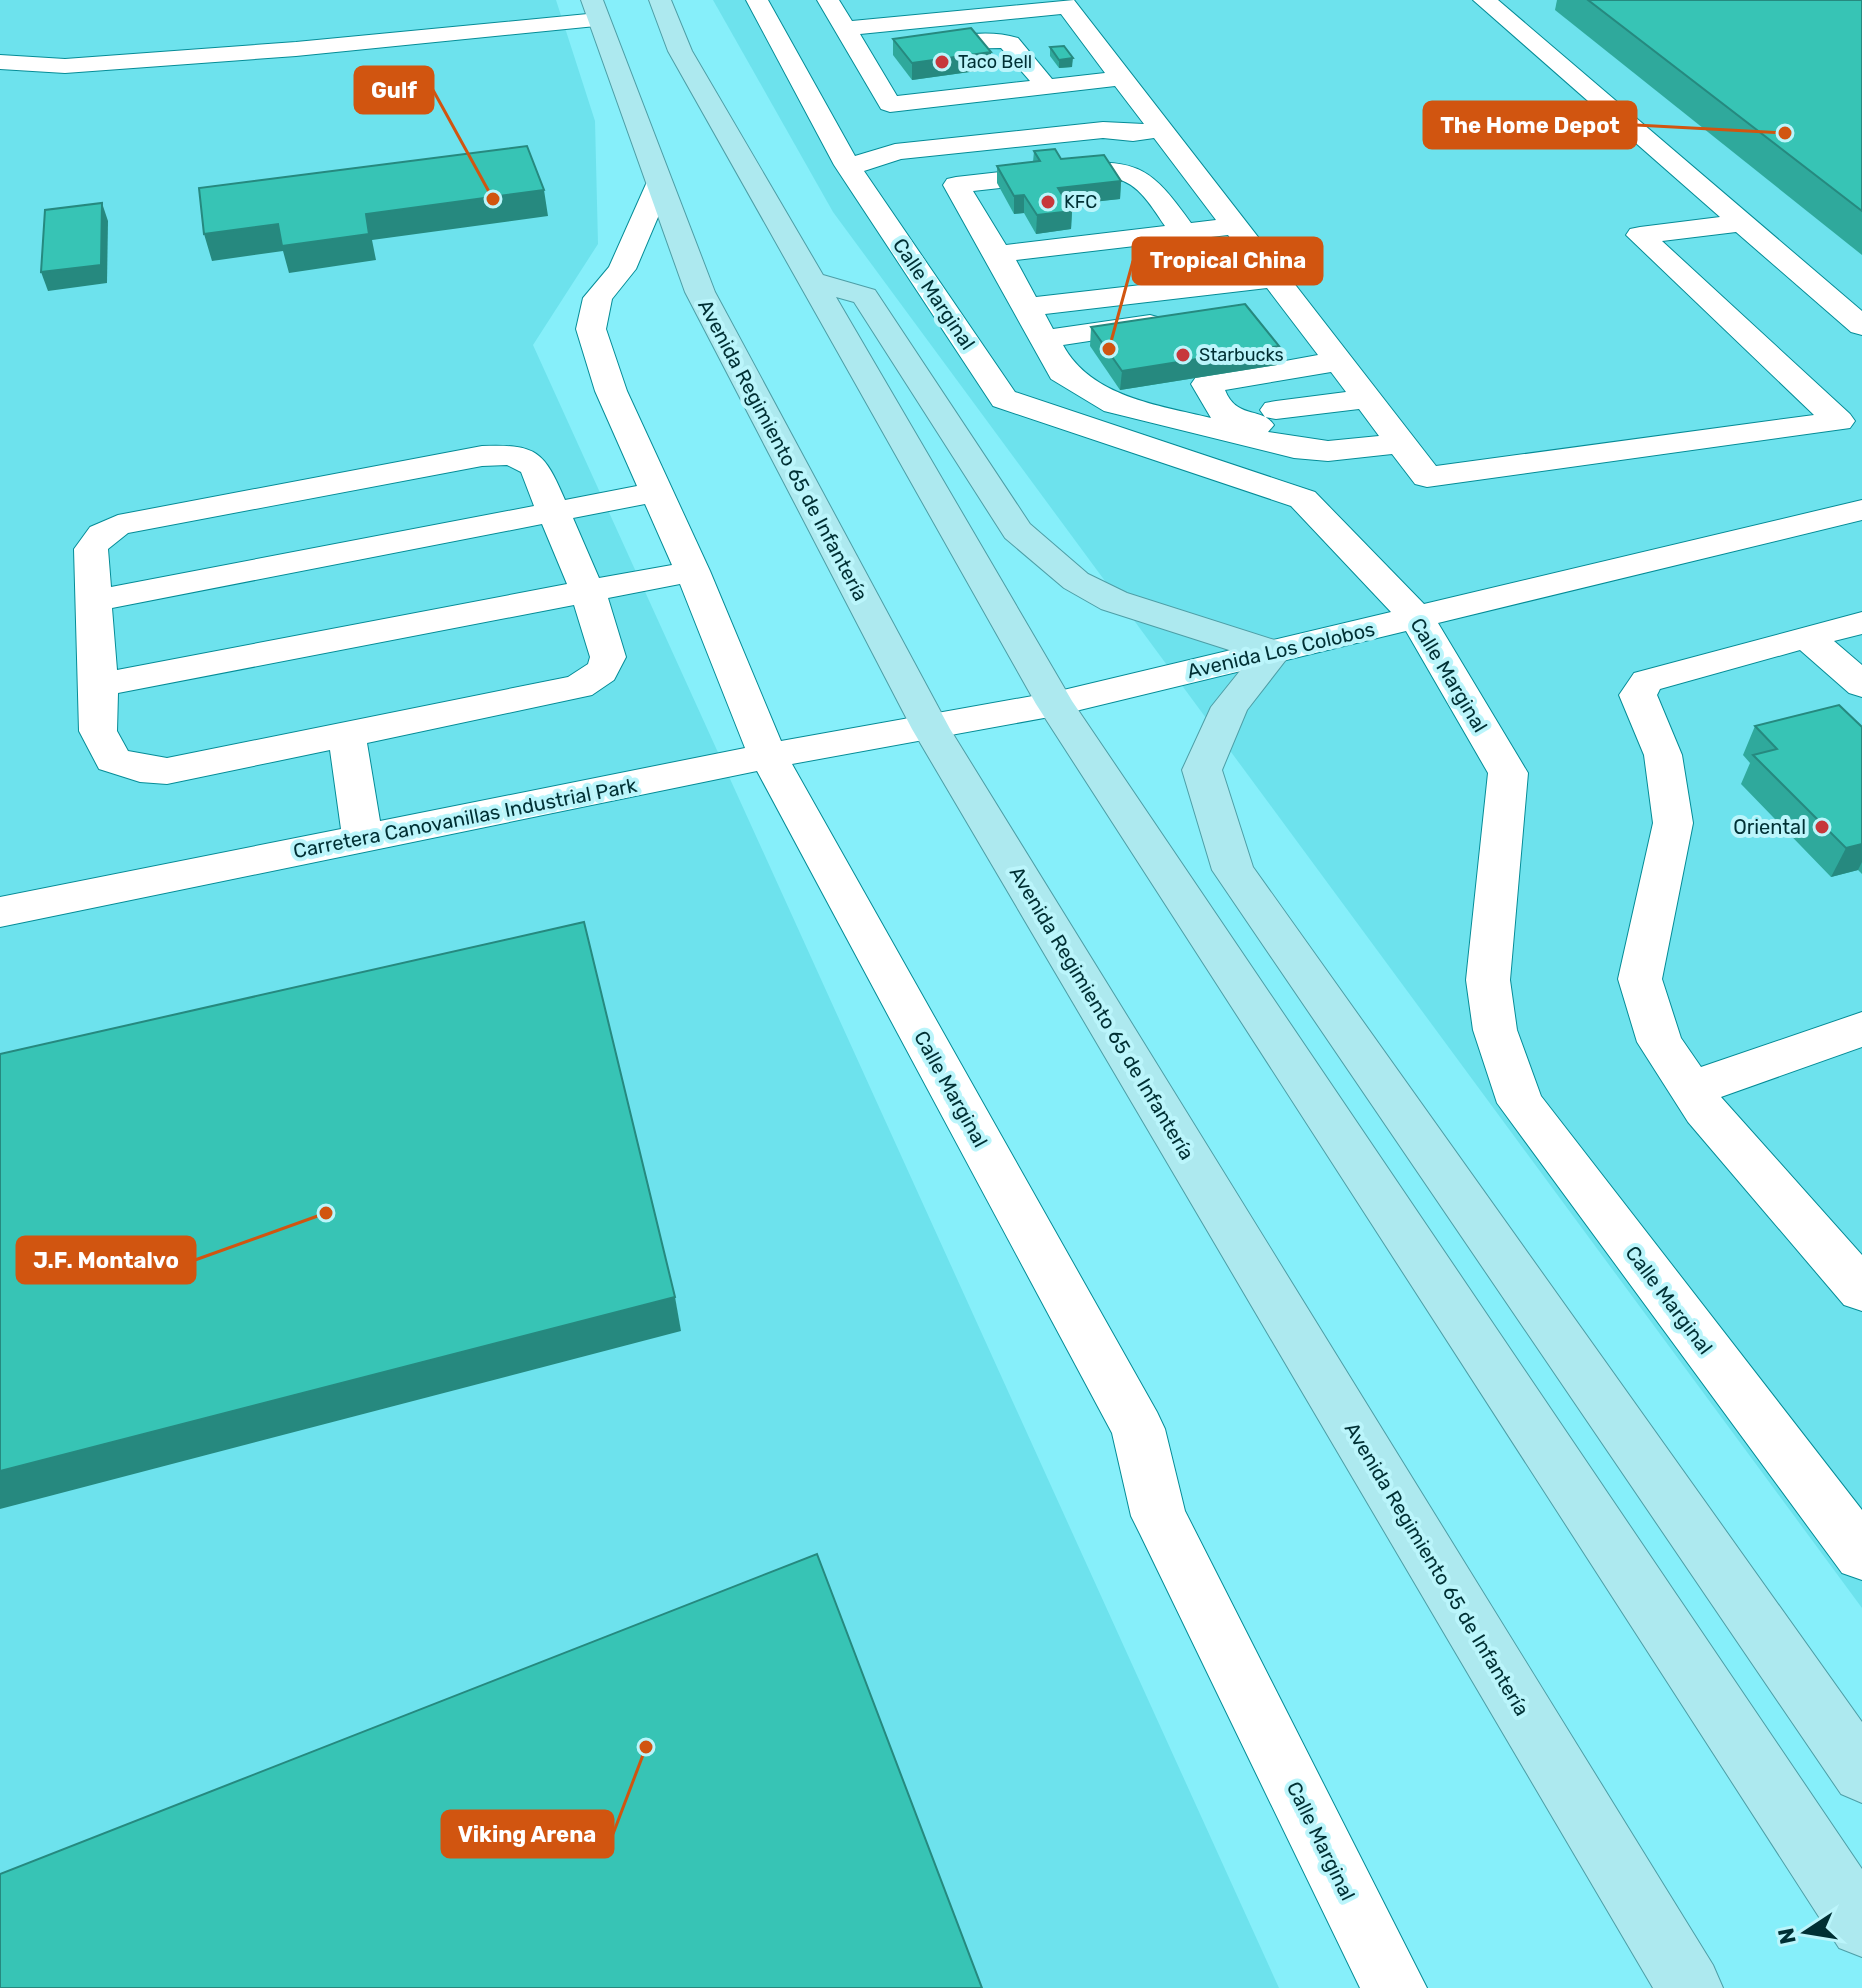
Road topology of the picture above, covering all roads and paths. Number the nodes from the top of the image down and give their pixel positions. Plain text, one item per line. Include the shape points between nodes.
1 (660, 0) edge
2 (757, 0) edge
3 (828, 0) edge
4 (1484, 0) edge
5 (1064, 3) edge
6 (595, 10) edge
7 (844, 29) junction
8 (922, 47) edge
9 (891, 50) dead end
10 (859, 53) junction
11 (0, 62) edge
12 (1124, 78) junction
13 (1046, 87) junction
14 (1164, 129) junction
15 (860, 164) junction
16 (659, 184) junction
17 (1742, 223) junction
18 (1237, 226) junction
19 (1183, 232) junction
20 (998, 254) junction
21 (1276, 278) junction
22 (810, 280) junction
23 (1028, 307) junction
24 (1185, 319) edge
25 (1862, 326) edge
26 (1045, 339) junction
27 (1270, 339) edge
28 (1332, 352) junction
29 (1276, 410) dead end
30 (1384, 421) junction
31 (657, 492) junction
32 (1862, 510) edge
33 (552, 513) junction
34 (693, 571) junction
35 (586, 592) junction
36 (94, 601) junction
37 (1417, 618) junction
38 (1862, 623) edge
39 (1807, 637) junction
40 (1274, 652) junction
41 (99, 685) junction
42 (1862, 685) edge
43 (1055, 704) junction
44 (931, 729) junction
45 (347, 735) junction
46 (768, 756) junction
47 (363, 839) junction
48 (0, 912) edge
49 (1862, 1029) edge
50 (1690, 1089) junction
51 (1862, 1290) edge
52 (1862, 1554) edge
53 (1862, 1773) edge
54 (1862, 1925) edge
55 (1679, 1973) edge
56 (1394, 1988) edge

1 - 22 main road via 680,51
2 - 15 street, Calle Marginal
3 - 7 street
4 - 17 street
5 - 7 street
5 - 12 street
6 - 11 street via 296,49 65,66
6 - 16 main road, Avenida Regimiento 65 de Infantería
7 - 10 street
8 - 13 street via 1000,39 1025,53
9 - 10 street
10 - 13 street via 890,104
12 - 13 street
12 - 14 street
14 - 15 street via 1113,141 914,164
14 - 18 street
15 - 37 street, Calle Marginal via 1004,399 1303,499
16 - 31 street, Calle Marginal via 622,269 598,298 591,329
16 - 44 main road, Avenida Regimiento 65 de Infantería via 700,292
17 - 25 street
17 - 30 street via 1640,235 1839,421 1427,477
18 - 19 street
18 - 21 street
19 - 20 street
19 - 20 street via 1148,182 1123,169 956,185
20 - 23 street
21 - 23 street
21 - 28 street
22 - 40 main road via 865,296 1017,531 1076,581 1114,601
22 - 43 main road
23 - 26 street
24 - 26 street
26 - 30 street via 1062,372 1115,404 1294,448 1328,451
27 - 28 street via 1278,348
28 - 30 street
28 - 30 street via 1207,384 1213,403 1224,417 1244,423 1309,431
29 - 30 street
31 - 33 street
31 - 34 street, Calle Marginal
32 - 37 street, Avenida Los Colobos
33 - 35 street
33 - 36 street
33 - 36 street via 535,467 507,455 133,522 102,534 91,549
34 - 35 street
34 - 46 street, Calle Marginal
35 - 41 street
35 - 45 street via 608,656 595,678 579,687
36 - 41 street
37 - 40 street, Avenida Los Colobos
37 - 52 street, Calle Marginal via 1508,773 1488,980 1495,1030 1520,1103
38 - 39 street
39 - 42 street
39 - 50 street via 1647,681 1638,695 1663,755 1673,823 1640,979 1660,1042
40 - 43 street, Avenida Los Colobos
40 - 53 main road via 1230,707 1202,770 1233,870
41 - 45 street via 98,731 113,760 140,769 167,771
43 - 44 street, Avenida Los Colobos
43 - 54 main road
44 - 46 street, Carretera Canovanillas Industrial Park
44 - 55 main road, Avenida Regimiento 65 de Infantería
45 - 47 street
46 - 47 street, Carretera Canovanillas Industrial Park
46 - 56 street, Calle Marginal via 1138,1429 1159,1516
47 - 48 street, Carretera Canovanillas Industrial Park
49 - 50 street
50 - 51 street

